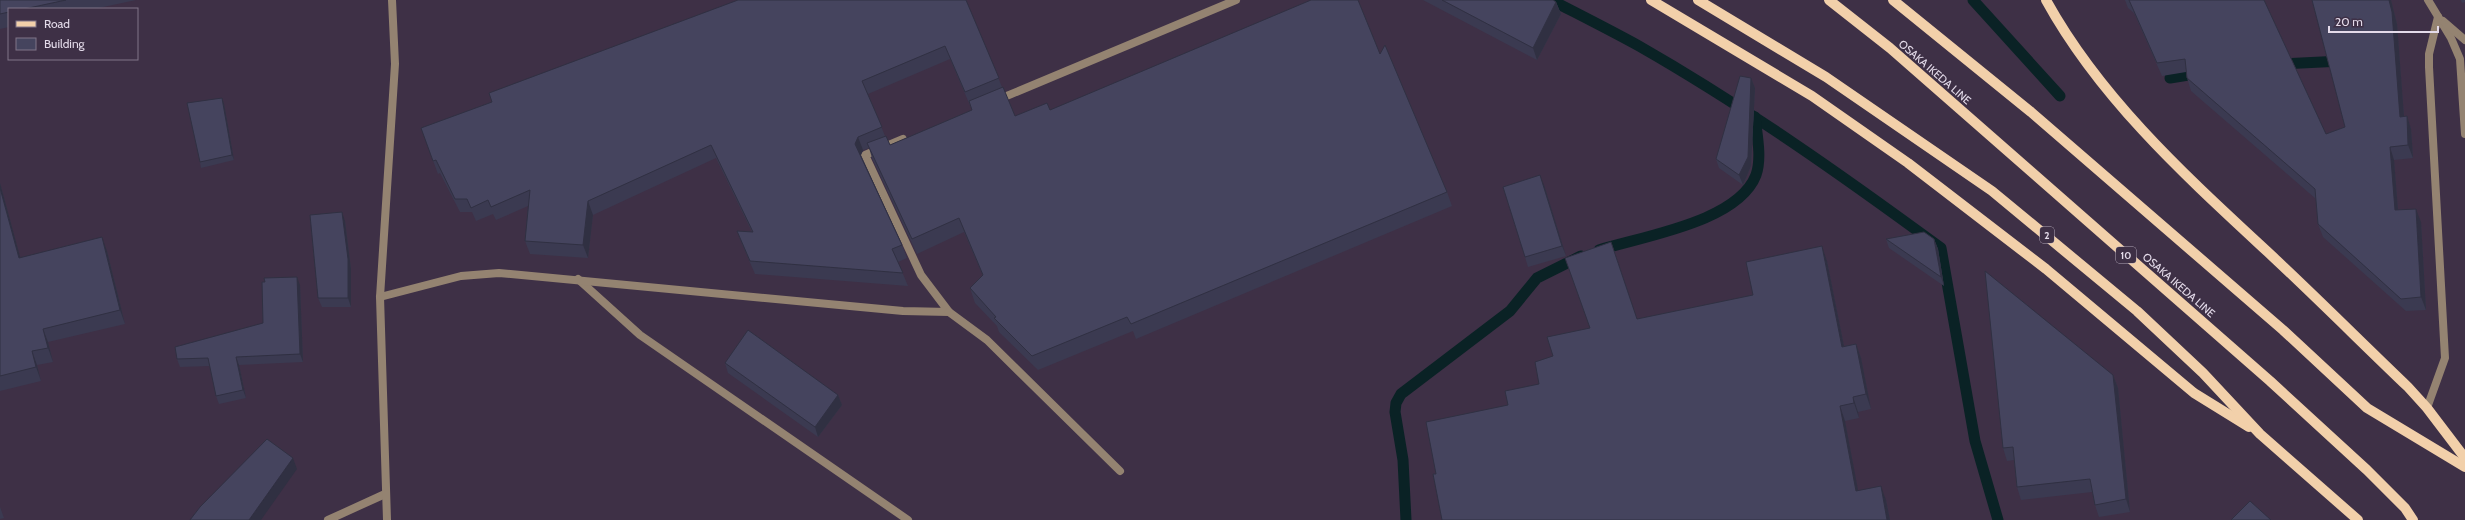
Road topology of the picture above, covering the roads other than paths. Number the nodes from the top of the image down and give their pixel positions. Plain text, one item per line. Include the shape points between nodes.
1 (392, 0) edge
2 (1236, 0) edge
3 (1651, 0) edge
4 (1698, 0) edge
5 (1829, 0) edge
6 (1893, 0) edge
7 (2046, 0) edge
8 (2428, 0) edge
9 (2438, 17) junction
10 (2465, 40) edge
11 (989, 103) edge
12 (2465, 134) edge
13 (909, 137) edge
14 (578, 279) junction
15 (380, 297) junction
16 (949, 312) junction
17 (2427, 408) junction
18 (2260, 434) junction
19 (2465, 458) edge
20 (2465, 467) edge
21 (1120, 471) dead end
22 (385, 494) junction
23 (328, 520) edge
24 (386, 520) edge
25 (908, 520) edge
26 (2358, 520) edge
27 (2413, 520) edge

1 - 15 street via 395,64
2 - 11 street
3 - 18 main road, 2 via 1812,96 1908,163 2046,269 2194,393
4 - 18 main road, 2 via 1826,77 1992,191 2137,311 2203,373
5 - 27 main road, OSAKA IKEDA LINE / 10 via 1890,48 2270,381 2367,470 2405,508
6 - 20 main road via 2031,112 2282,330 2366,408
7 - 17 main road via 2104,85 2181,172 2287,270
8 - 9 street
9 - 10 street
9 - 12 street via 2460,59
9 - 17 street via 2429,54 2429,66 2445,358
13 - 16 street via 865,155 921,275
14 - 15 street via 479,273
14 - 16 street via 903,311
14 - 25 street via 640,336
15 - 22 street
16 - 21 street via 987,340
17 - 19 main road
18 - 26 main road, 2
22 - 23 street
22 - 24 street

